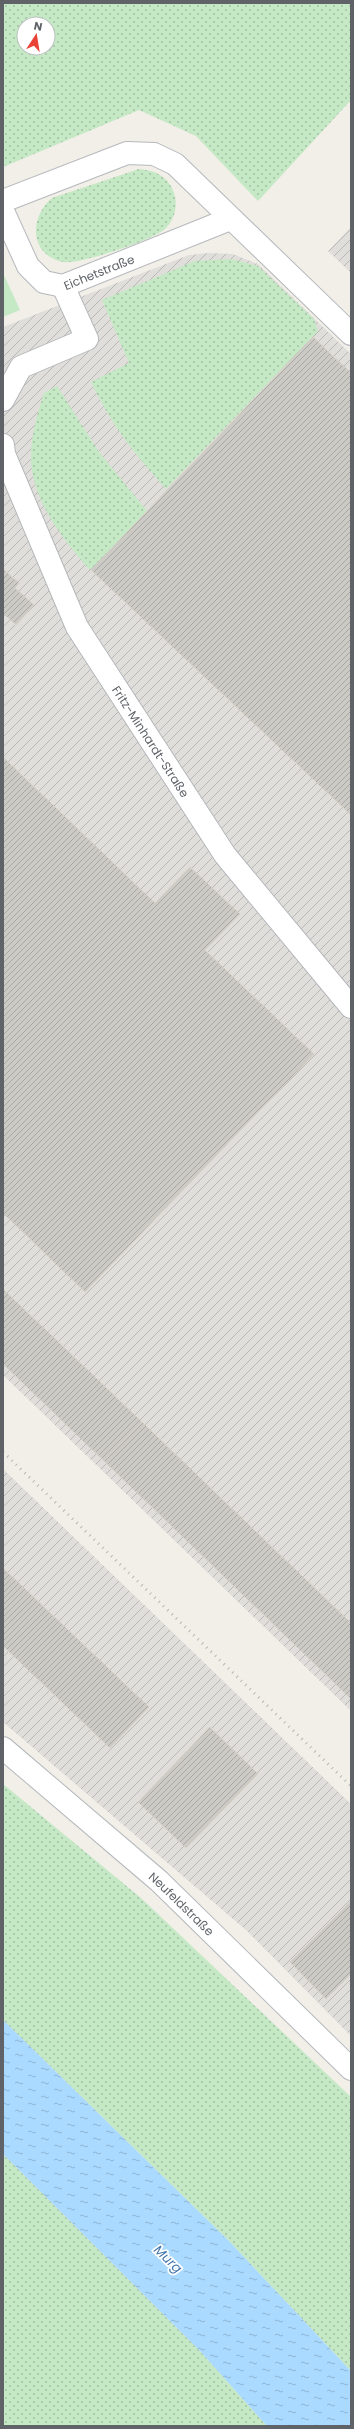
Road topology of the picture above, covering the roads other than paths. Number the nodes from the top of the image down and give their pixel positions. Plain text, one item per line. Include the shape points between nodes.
1 (3, 201) edge
2 (230, 219) junction
3 (5, 223) edge
4 (63, 286) junction
5 (351, 334) edge
6 (3, 400) edge
7 (3, 445) edge
8 (351, 1007) edge
9 (3, 1748) edge
10 (351, 2069) edge

1 - 2 street via 127,153 154,154 175,164
2 - 4 street, Eichetstraße
2 - 5 street
3 - 4 street, Eichetstraße via 28,266 44,282
4 - 6 street via 87,339 21,367
7 - 8 street, Fritz-Minhardt-Straße via 4,454 77,627 225,855
9 - 10 street, Neufeldstraße via 159,1881

